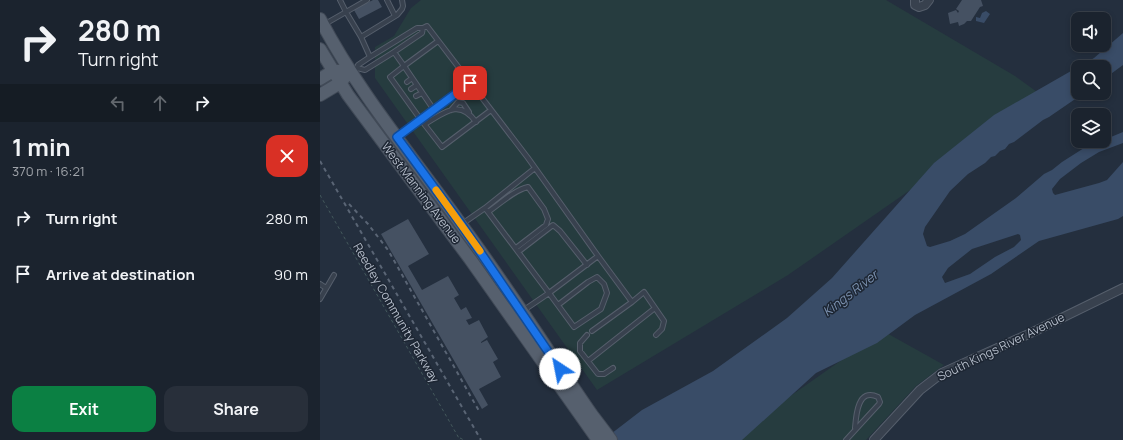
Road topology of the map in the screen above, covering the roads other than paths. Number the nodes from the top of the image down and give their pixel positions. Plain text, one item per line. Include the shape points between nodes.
1 (340, 0) edge
2 (367, 0) edge
3 (387, 0) edge
4 (402, 0) edge
5 (916, 0) edge
6 (929, 0) edge
7 (346, 12) junction
8 (395, 16) junction
9 (322, 22) edge
10 (423, 28) junction
11 (361, 37) junction
12 (438, 41) junction
13 (320, 50) edge
14 (394, 52) junction
15 (370, 57) junction
16 (404, 66) junction
17 (353, 69) junction
18 (333, 72) junction
19 (412, 78) junction
20 (320, 79) edge
21 (407, 82) dead end
22 (340, 83) junction
23 (470, 83) junction
24 (417, 85) junction
25 (411, 89) dead end
26 (422, 93) junction
27 (320, 95) edge
28 (416, 96) dead end
29 (434, 110) junction
30 (450, 110) junction
31 (491, 110) junction
32 (469, 112) junction
33 (421, 120) junction
34 (476, 122) junction
35 (425, 124) junction
36 (397, 137) junction
37 (535, 168) junction
38 (487, 210) junction
39 (461, 224) junction
40 (517, 250) junction
41 (598, 256) junction
42 (587, 265) junction
43 (334, 275) dead end
44 (320, 284) edge
45 (326, 288) junction
46 (1123, 288) edge
47 (549, 293) junction
48 (320, 299) edge
49 (632, 302) junction
50 (558, 305) junction
51 (655, 308) junction
52 (522, 312) junction
53 (592, 330) dead end
54 (587, 335) dead end
55 (656, 335) dead end
56 (588, 361) junction
57 (613, 368) dead end
58 (588, 418) junction
59 (855, 428) junction
60 (598, 440) edge
61 (611, 440) edge
62 (846, 440) edge
63 (874, 440) edge

1 - 7 lane
2 - 7 lane
3 - 8 lane
4 - 8 lane via 402,9
5 - 6 street via 915,5 918,7 925,5
7 - 9 lane
7 - 11 lane
8 - 11 lane
9 - 17 main road, West Manning Avenue
10 - 12 lane via 427,26
10 - 14 lane via 422,33
10 - 15 lane via 417,28
11 - 15 lane
12 - 16 lane
12 - 23 lane
13 - 18 main road, West Manning Avenue
14 - 16 lane
14 - 17 lane via 365,70
15 - 17 lane
16 - 19 lane
16 - 33 lane via 390,77
17 - 18 main road
17 - 22 main road
17 - 36 main road, West Manning Avenue
18 - 20 main road
18 - 22 main road, West Manning Avenue
19 - 21 lane
19 - 24 lane
22 - 27 main road
22 - 58 main road, West Manning Avenue
23 - 29 lane
23 - 31 lane
24 - 25 lane
24 - 26 lane
26 - 28 lane
26 - 29 lane
29 - 33 lane
30 - 32 lane via 460,109
30 - 32 lane via 458,102 463,102
30 - 35 lane
31 - 34 lane
31 - 37 lane
32 - 34 lane
33 - 35 lane
33 - 36 lane
34 - 35 lane via 442,147
36 - 39 main road, West Manning Avenue
37 - 38 lane
37 - 41 lane
38 - 39 lane
38 - 40 lane
38 - 40 lane via 528,187 548,215 548,219 546,225
39 - 52 main road, West Manning Avenue
40 - 42 lane via 553,225
40 - 47 lane
41 - 42 lane
41 - 49 lane
42 - 47 lane
43 - 45 lane
44 - 45 lane
45 - 48 lane
46 - 63 street, South Kings River Avenue via 942,373 920,390
47 - 50 lane
47 - 52 lane
49 - 51 lane via 644,292
49 - 53 lane
50 - 50 lane via 597,277 604,284 607,293 601,309 574,327
51 - 55 lane via 664,321
51 - 56 lane
52 - 58 main road, West Manning Avenue
54 - 56 lane via 580,343 580,351
56 - 57 lane via 598,374 604,374
58 - 60 main road, West Manning Avenue
58 - 61 main road, West Manning Avenue
59 - 59 lane via 879,404 878,397 871,395 861,401 856,413
59 - 62 lane

